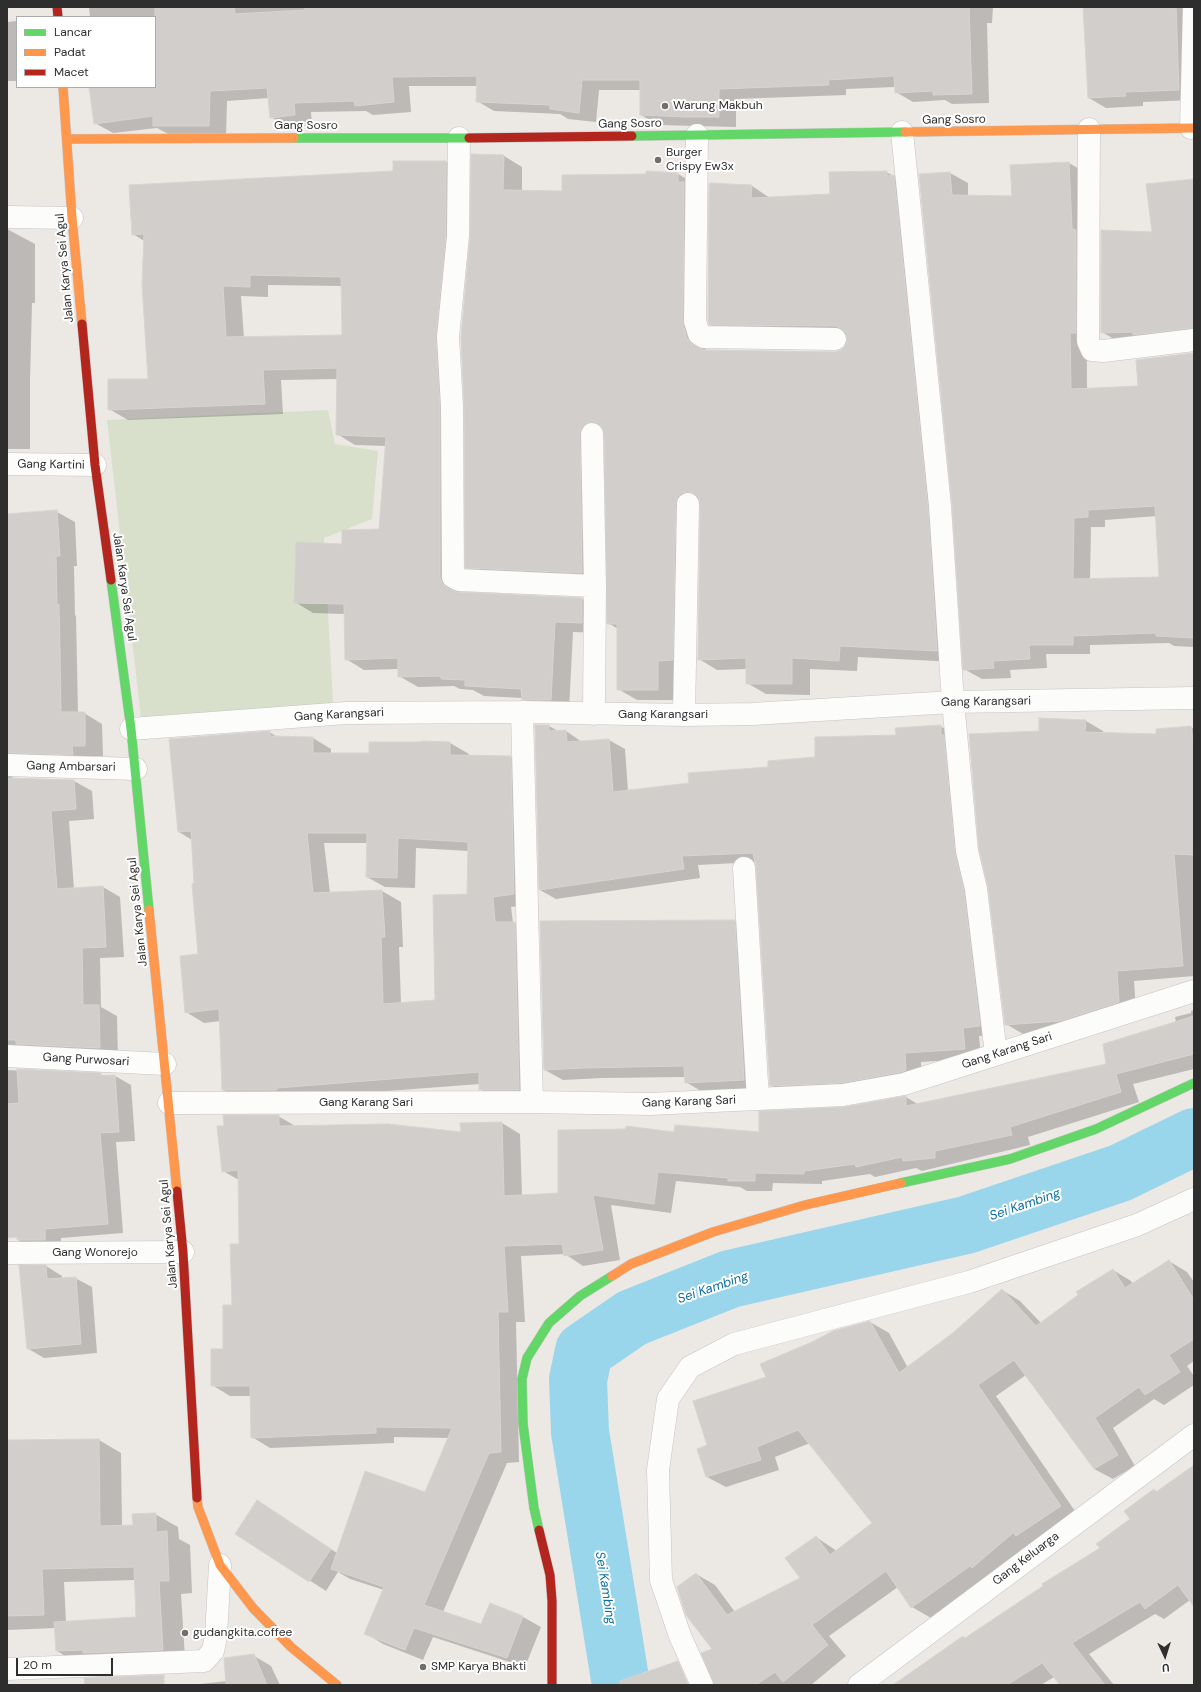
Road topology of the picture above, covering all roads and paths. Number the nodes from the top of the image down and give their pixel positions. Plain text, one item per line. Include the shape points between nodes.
1 (1194, 7) edge
2 (63, 88) edge
3 (1193, 128) edge
4 (1089, 129) junction
5 (902, 132) junction
6 (697, 135) junction
7 (459, 138) junction
8 (67, 139) junction
9 (7, 217) edge
10 (72, 218) junction
11 (835, 339) dead end
12 (1194, 340) edge
13 (592, 434) dead end
14 (7, 464) edge
15 (95, 465) junction
16 (688, 504) dead end
17 (595, 586) junction
18 (1194, 698) edge
19 (953, 702) junction
20 (522, 712) junction
21 (594, 714) junction
22 (684, 715) junction
23 (131, 729) junction
24 (7, 765) edge
25 (136, 769) junction
26 (744, 868) dead end
27 (1194, 991) edge
28 (996, 1054) junction
29 (7, 1056) edge
30 (166, 1064) junction
31 (1194, 1083) edge
32 (758, 1099) junction
33 (532, 1102) junction
34 (169, 1103) junction
35 (1194, 1199) edge
36 (183, 1252) junction
37 (7, 1253) edge
38 (1194, 1435) edge
39 (220, 1565) junction
40 (7, 1669) edge
41 (337, 1685) edge
42 (552, 1685) edge
43 (702, 1685) edge
44 (859, 1685) edge

1 - 3 street
2 - 8 street, Jalan Karya Sei Agul
3 - 4 street, Gang Sosro
4 - 5 street, Gang Sosro
4 - 12 street via 1088,340 1092,350 1103,351
5 - 6 street, Gang Sosro
5 - 19 street via 940,506
6 - 7 street, Gang Sosro
6 - 11 street via 695,321 699,334 704,337
7 - 8 street, Gang Sosro
7 - 17 street via 458,236 448,337 452,406 453,577 459,580
8 - 10 street, Jalan Karya Sei Agul
9 - 10 street
10 - 15 street, Jalan Karya Sei Agul
13 - 17 street
14 - 15 street, Gang Kartini
15 - 23 street, Jalan Karya Sei Agul
16 - 22 street
17 - 21 street
18 - 19 street, Gang Karangsari
19 - 22 street, Gang Karangsari via 752,714
19 - 28 street via 967,851 976,889
20 - 21 street, Gang Karangsari
20 - 23 street, Gang Karangsari via 346,714
20 - 33 street
21 - 22 street, Gang Karangsari
23 - 25 street, Jalan Karya Sei Agul
24 - 25 street, Gang Ambarsari
25 - 30 street, Jalan Karya Sei Agul
26 - 32 street
27 - 28 street, Gang Karang Sari
28 - 32 street, Gang Karang Sari via 904,1084 843,1094
29 - 30 street, Gang Purwosari
30 - 34 street, Jalan Karya Sei Agul
31 - 42 street via 1096,1129 1010,1159 806,1205 713,1232 631,1264 580,1296 549,1323 527,1358 522,1380 523,1424 529,1475 550,1576
32 - 33 street, Gang Karang Sari via 650,1104
33 - 34 street, Gang Karang Sari
34 - 36 street, Jalan Karya Sei Agul
35 - 43 street via 1137,1225 969,1282 734,1344 690,1367 668,1399 659,1462 661,1580 680,1636
36 - 37 street, Gang Wonorejo
36 - 39 street, Jalan Karya Sei Agul via 198,1506
38 - 44 street, Gang Keluarga
39 - 40 street via 216,1636 213,1651 204,1661
39 - 41 street, Jalan Karya Sei Agul via 253,1608 291,1647

